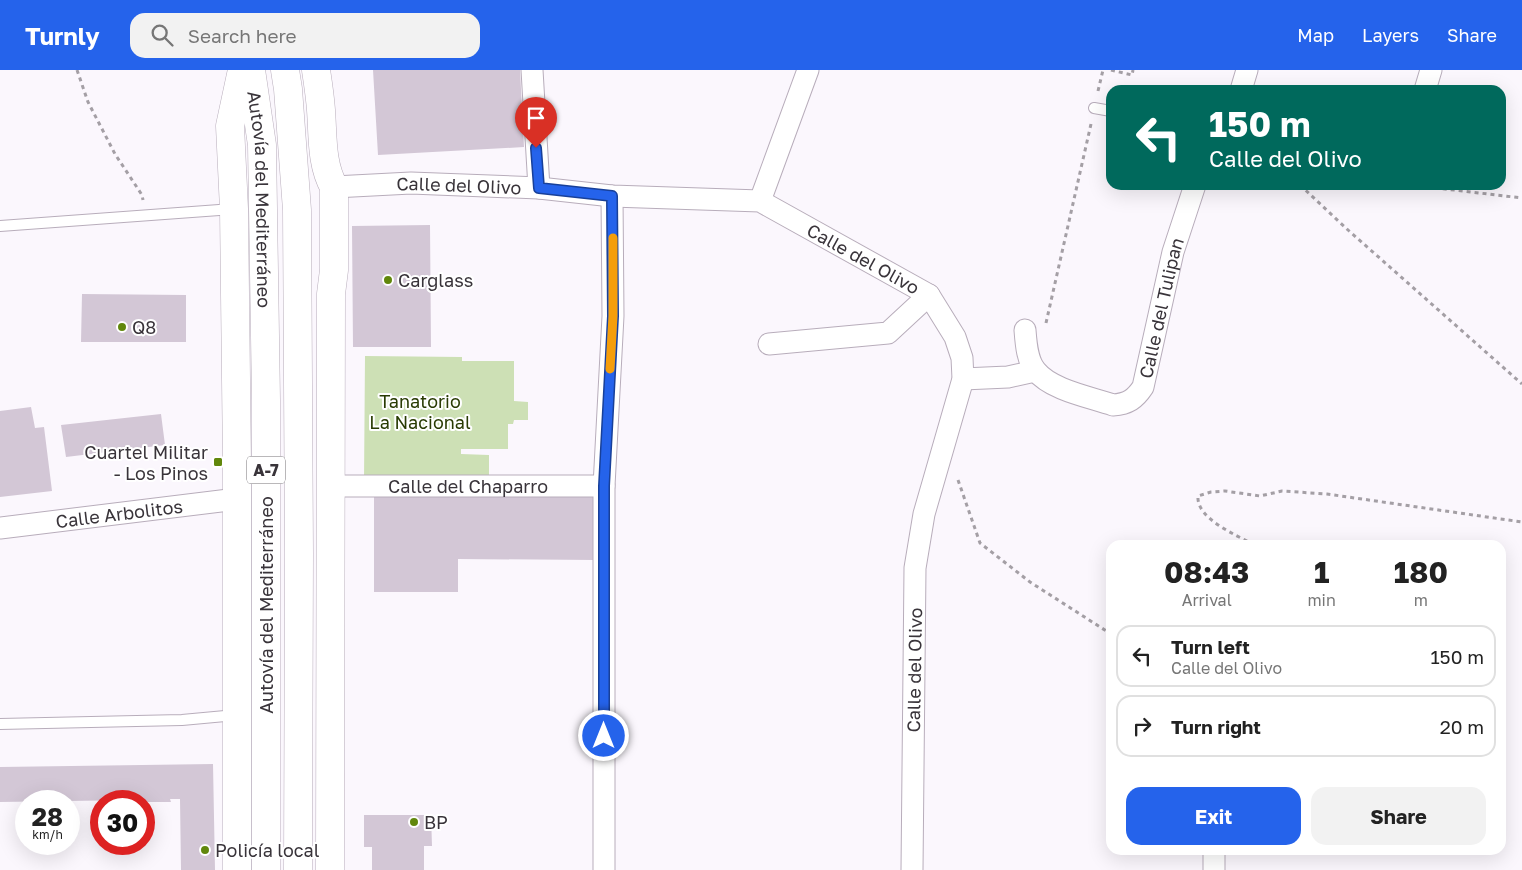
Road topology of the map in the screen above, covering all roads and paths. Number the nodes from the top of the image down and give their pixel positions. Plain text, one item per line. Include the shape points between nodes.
1 (77, 70) edge
2 (242, 70) edge
3 (251, 70) edge
4 (285, 70) edge
5 (316, 70) edge
6 (532, 70) edge
7 (808, 70) edge
8 (1103, 70) edge
9 (1111, 70) edge
10 (1133, 70) edge
11 (1247, 70) edge
12 (1431, 70) edge
13 (1242, 85) edge
14 (1426, 85) edge
15 (1094, 108) junction
16 (1106, 110) edge
17 (334, 188) junction
18 (539, 188) junction
19 (1193, 190) edge
20 (1305, 190) edge
21 (1453, 190) edge
22 (612, 196) junction
23 (1522, 198) edge
24 (760, 201) junction
25 (234, 209) junction
26 (144, 215) junction
27 (0, 226) edge
28 (929, 295) junction
29 (1035, 331) joint
30 (768, 344) dead end
31 (1035, 371) junction
32 (963, 379) junction
33 (1522, 384) edge
34 (958, 472) dead end
35 (330, 486) junction
36 (604, 486) junction
37 (237, 499) junction
38 (1522, 522) edge
39 (0, 528) edge
40 (1245, 540) edge
41 (1106, 631) edge
42 (237, 715) junction
43 (0, 724) edge
44 (1214, 855) edge
45 (237, 870) edge
46 (266, 870) edge
47 (298, 870) edge
48 (330, 870) edge
49 (604, 870) edge
50 (912, 870) edge
51 (1214, 870) edge

1 - 26 path via 88,102 115,154 142,195
2 - 25 main road via 230,126
3 - 46 main road, Autovía del Mediterráneo / A-7 via 262,145 266,400
4 - 47 main road, Autovía del Mediterráneo / A-7 via 297,210
5 - 17 main road via 324,160
6 - 18 street
7 - 24 street
8 - 15 path
9 - 10 path via 1132,75
11 - 13 street
12 - 14 street
15 - 16 lane
15 - 29 path
17 - 18 street, Calle del Olivo via 411,183
17 - 35 main road
18 - 22 street, Calle del Olivo
19 - 31 street, Calle del Tulipan via 1173,252 1143,387 1138,395 1123,404 1113,404 1052,385
20 - 33 path
21 - 23 path
22 - 24 street, Calle del Olivo
22 - 36 street via 613,316
24 - 28 street, Calle del Olivo
25 - 26 lane
25 - 37 main road
26 - 27 lane
28 - 30 street via 888,332
28 - 32 street, Calle del Olivo via 955,337 962,358
29 - 31 street via 1026,346
31 - 32 street via 1008,377
32 - 50 street, Calle del Olivo via 924,514 915,568
34 - 41 path via 958,481 980,543 1030,582
35 - 36 street, Calle del Chaparro
35 - 48 main road
36 - 49 street
37 - 39 street, Calle Arbolitos
37 - 42 main road
38 - 40 path via 1309,493 1282,491 1260,496 1225,491 1198,496 1204,514
42 - 43 lane via 182,720
42 - 45 main road
44 - 51 street

